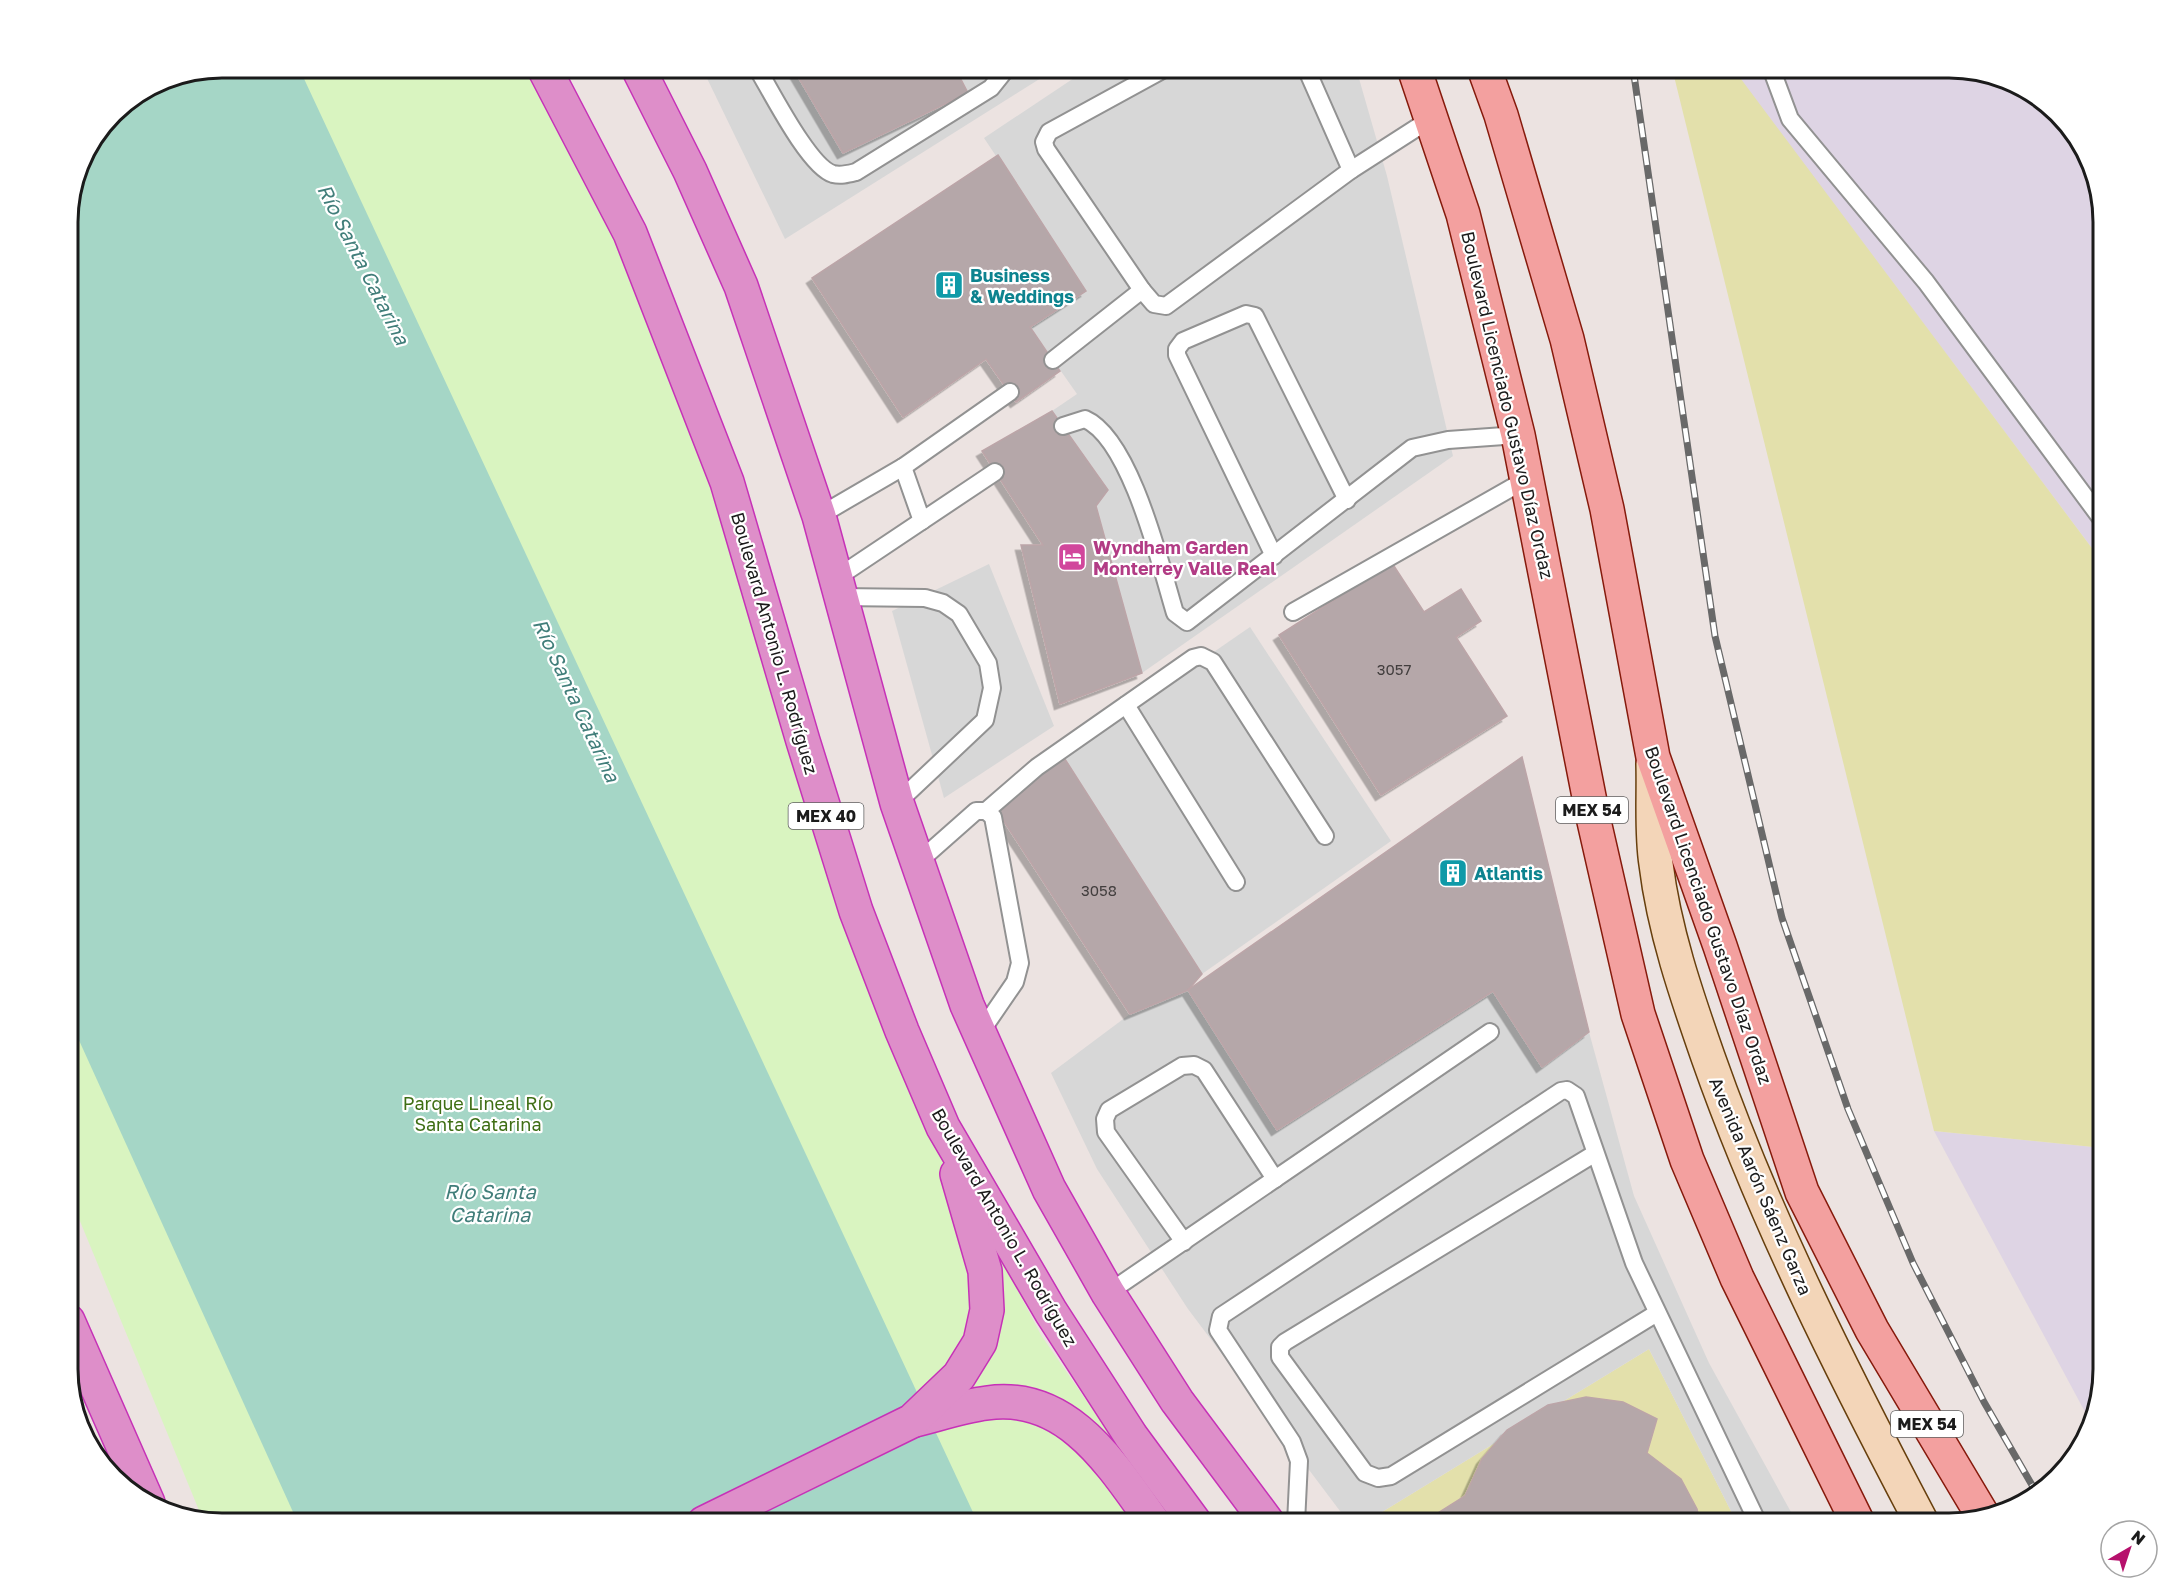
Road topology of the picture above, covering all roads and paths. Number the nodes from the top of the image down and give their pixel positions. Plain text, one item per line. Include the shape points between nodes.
1 (549, 78) edge
2 (648, 78) edge
3 (763, 78) edge
4 (999, 78) edge
5 (1148, 78) edge
6 (1310, 78) edge
7 (1418, 78) edge
8 (1488, 78) edge
9 (1775, 78) edge
10 (1432, 118) junction
11 (1351, 170) junction
12 (1142, 290) junction
13 (1053, 360) dead end
14 (1010, 392) dead end
15 (1063, 426) dead end
16 (1518, 435) junction
17 (903, 467) junction
18 (995, 472) dead end
19 (1527, 479) junction
20 (1347, 500) junction
21 (2093, 507) edge
22 (819, 516) junction
23 (922, 521) junction
24 (1274, 556) junction
25 (837, 588) junction
26 (1293, 612) dead end
27 (1126, 705) junction
28 (1653, 757) junction
29 (897, 803) junction
30 (986, 811) junction
31 (1325, 836) dead end
32 (916, 864) junction
33 (1236, 882) dead end
34 (1490, 1032) dead end
35 (980, 1033) junction
36 (943, 1126) junction
37 (1594, 1155) junction
38 (1275, 1179) junction
39 (1184, 1242) junction
40 (1108, 1293) junction
41 (1657, 1313) junction
42 (78, 1345) edge
43 (914, 1421) junction
44 (140, 1487) edge
45 (1979, 1510) edge
46 (726, 1513) edge
47 (1146, 1513) edge
48 (1187, 1513) edge
49 (1260, 1513) edge
50 (1297, 1513) edge
51 (1753, 1513) edge
52 (1853, 1513) edge
53 (1916, 1513) edge

1 - 36 highway, Boulevard Antonio L. Rodríguez / MEX 40 via 630,233 727,482 856,910
2 - 22 highway via 741,286
3 - 4 lane via 813,160 832,174 843,175 856,172 991,88
5 - 12 lane via 1049,132 1044,142
6 - 11 lane
7 - 10 main road, Boulevard Licenciado Gustavo Díaz Ordaz / MEX 54
8 - 28 main road, Boulevard Licenciado Gustavo Díaz Ordaz / MEX 54 via 1567,339 1607,509
9 - 21 lane via 1790,119 1926,282
10 - 11 lane
10 - 16 main road, Boulevard Licenciado Gustavo Díaz Ordaz / MEX 54 via 1463,214
11 - 12 lane via 1166,306 1154,304
12 - 13 lane
14 - 17 lane
15 - 24 lane via 1085,419 1096,424 1110,443 1137,489 1175,613 1183,621 1191,621
16 - 19 main road, Boulevard Licenciado Gustavo Díaz Ordaz / MEX 54
16 - 20 lane via 1448,440 1412,448
17 - 22 lane
17 - 23 lane
18 - 23 lane
19 - 26 lane
19 - 52 main road, Boulevard Licenciado Gustavo Díaz Ordaz / MEX 54 via 1593,817 1638,1014 1687,1160 1737,1278
20 - 24 lane
20 - 24 lane via 1256,316 1246,314 1184,341 1177,355
22 - 25 highway
23 - 25 lane
25 - 29 highway
25 - 29 lane via 943,603 963,620 988,663 992,688 985,720
27 - 30 lane via 1037,767
27 - 31 lane via 1193,658 1201,656 1213,662
27 - 33 lane
28 - 45 main road, Boulevard Licenciado Gustavo Díaz Ordaz / MEX 54 via 1802,1192 1872,1330
28 - 53 main road, Avenida Aarón Sáenz Garza via 1655,863 1670,940 1730,1118 1833,1352
29 - 32 highway
30 - 32 lane via 976,811
30 - 35 lane via 993,817 1020,963 1015,982
32 - 35 highway
34 - 38 lane
35 - 40 highway via 1049,1189
36 - 43 highway via 985,1271 987,1310 980,1342 959,1376
36 - 48 highway, Boulevard Antonio L. Rodríguez / MEX 40 via 1051,1312 1131,1436
37 - 41 lane
37 - 41 lane via 1285,1342 1280,1347 1280,1357 1365,1473 1378,1478 1391,1476
37 - 50 lane via 1576,1096 1561,1091 1225,1311 1218,1330 1292,1442 1299,1461
38 - 39 lane
38 - 39 lane via 1204,1070 1194,1065 1182,1066 1109,1110 1104,1119 1106,1132
39 - 40 lane
40 - 49 highway via 1177,1401
41 - 51 lane
42 - 44 highway
43 - 46 highway
43 - 47 highway via 989,1402 1026,1405 1052,1414 1080,1430 1105,1455

